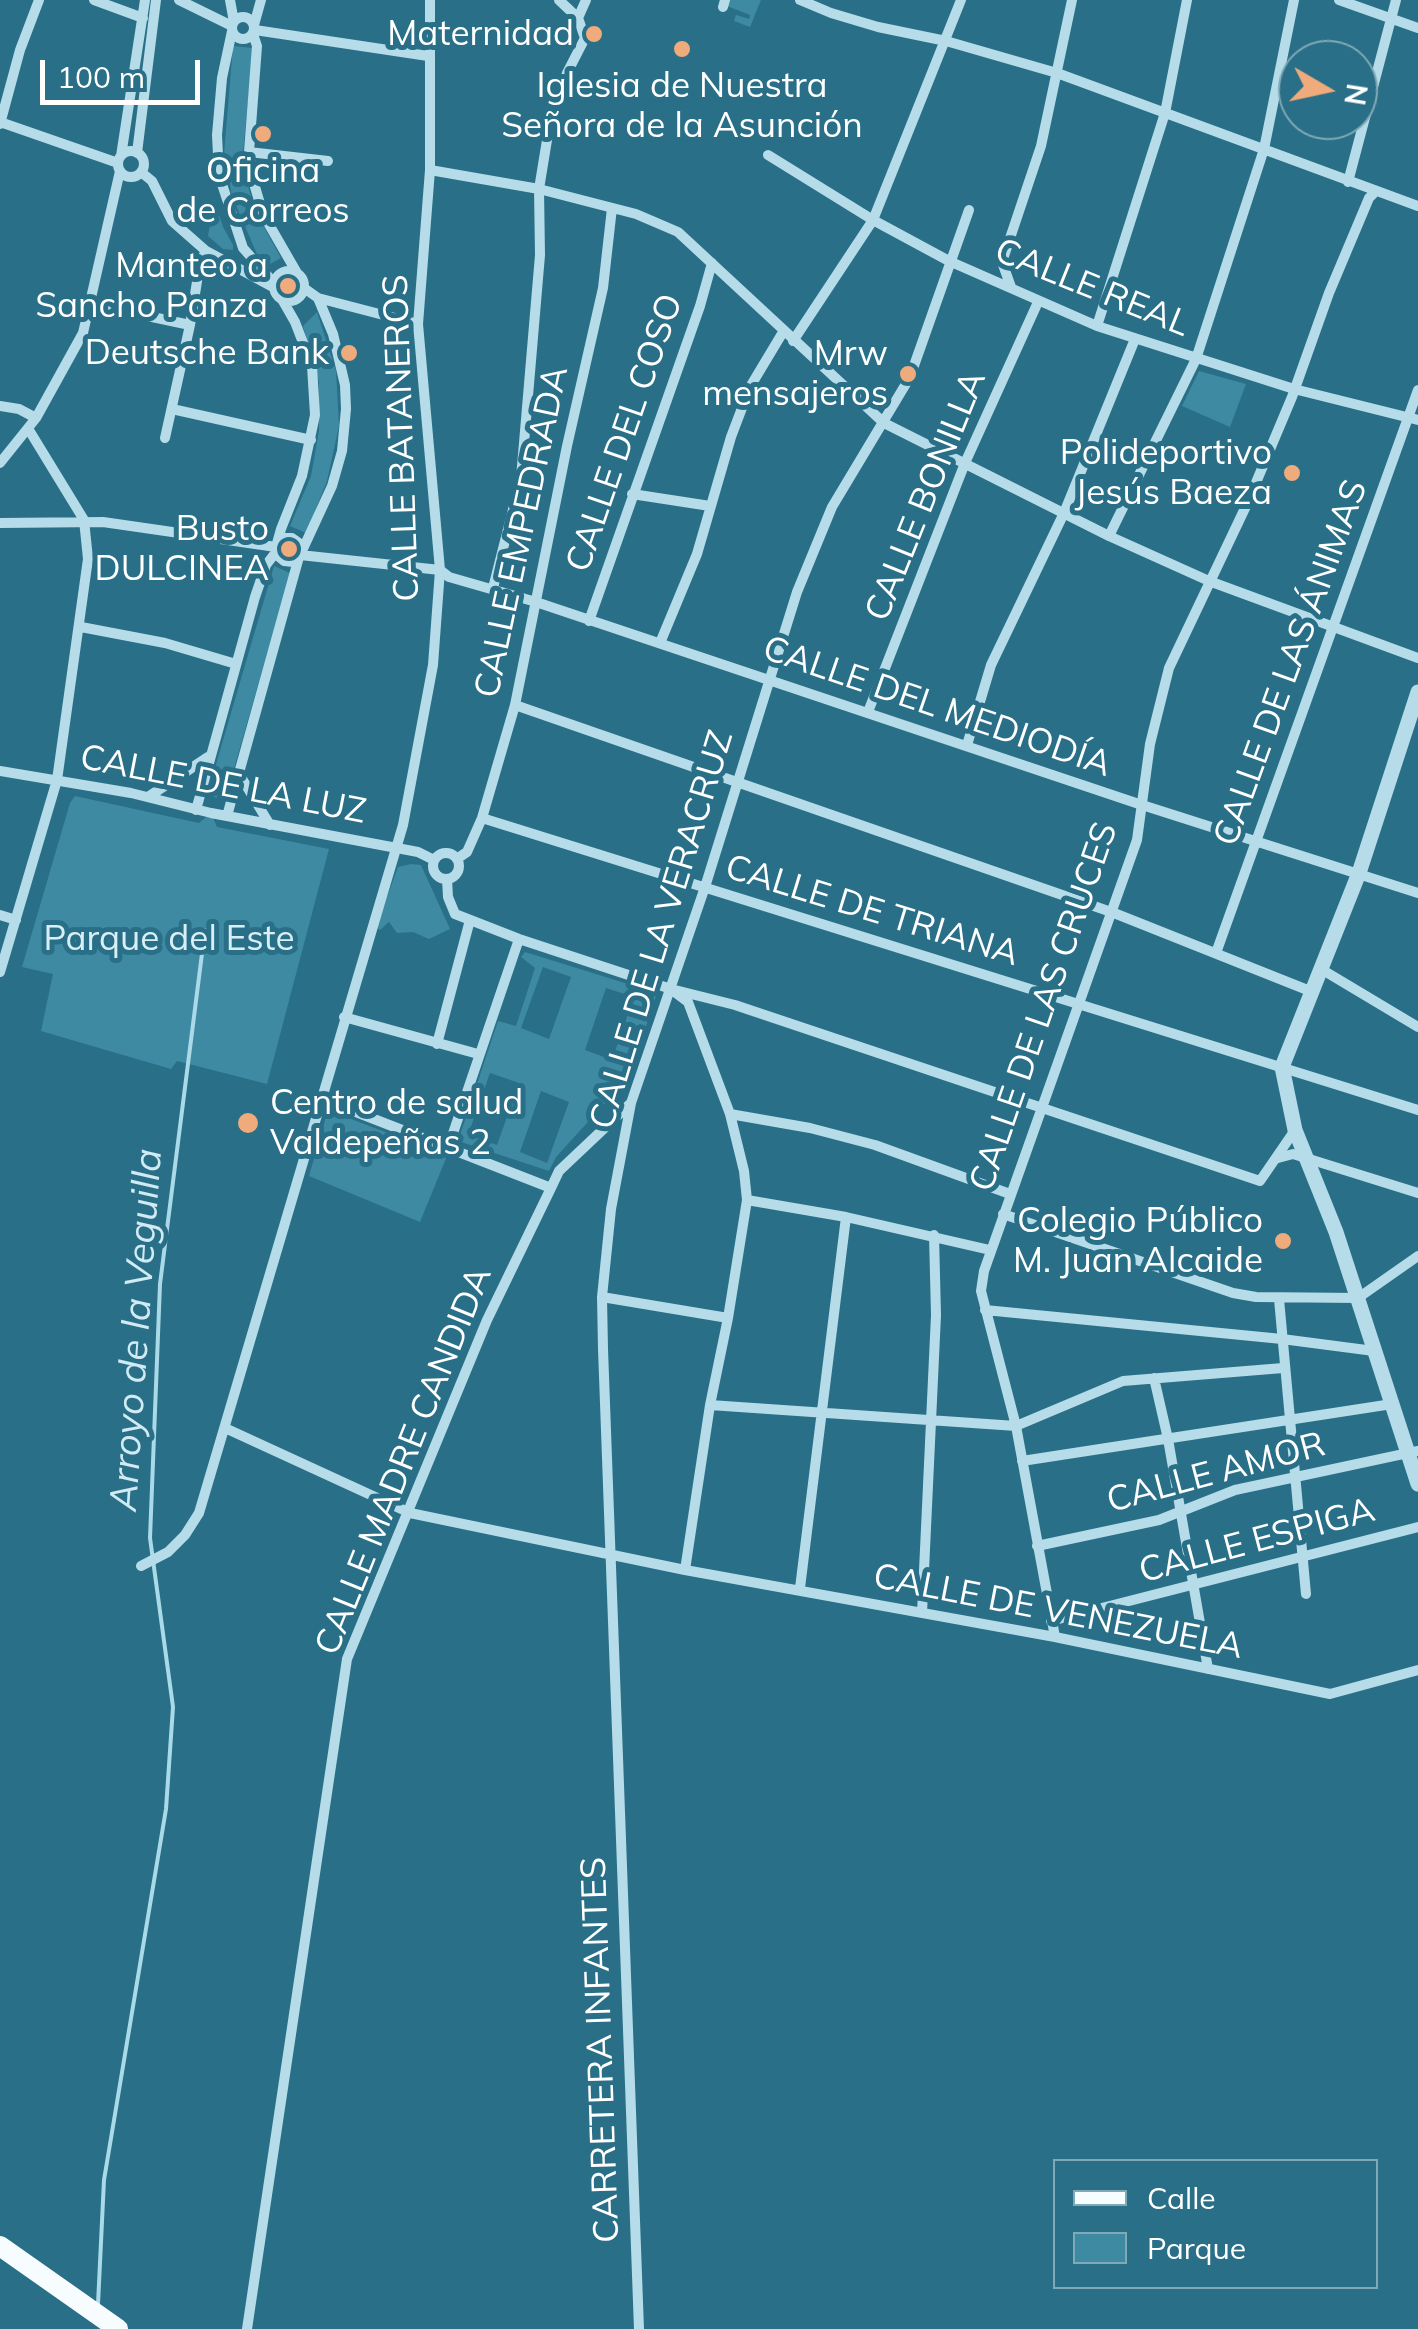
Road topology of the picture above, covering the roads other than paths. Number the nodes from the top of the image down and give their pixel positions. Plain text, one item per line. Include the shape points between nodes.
1 (39, 0) edge
2 (94, 0) edge
3 (145, 0) edge
4 (156, 0) edge
5 (179, 0) edge
6 (230, 0) edge
7 (262, 0) edge
8 (430, 0) edge
9 (559, 0) edge
10 (586, 0) edge
11 (800, 0) edge
12 (961, 0) edge
13 (1072, 0) edge
14 (1187, 0) edge
15 (1294, 0) edge
16 (1338, 0) edge
17 (1396, 0) edge
18 (143, 18) junction
19 (578, 18) junction
20 (1391, 18) junction
21 (233, 26) junction
22 (1418, 28) edge
23 (254, 30) junction
24 (946, 42) junction
25 (428, 56) junction
26 (1058, 73) junction
27 (1165, 113) junction
28 (0, 123) edge
29 (1264, 150) junction
30 (249, 152) junction
31 (137, 153) junction
32 (768, 156) dead end
33 (328, 160) dead end
34 (120, 163) junction
35 (430, 170) junction
36 (141, 172) junction
37 (1348, 182) junction
38 (540, 189) junction
39 (1376, 191) junction
40 (1416, 204) edge
41 (612, 208) junction
42 (970, 210) dead end
43 (873, 220) junction
44 (243, 248) junction
45 (206, 250) junction
46 (949, 261) junction
47 (1002, 262) junction
48 (712, 263) junction
49 (232, 264) junction
50 (974, 271) junction
51 (297, 273) junction
52 (274, 286) junction
53 (304, 288) junction
54 (1012, 288) junction
55 (318, 298) junction
56 (283, 301) junction
57 (1038, 302) junction
58 (92, 304) junction
59 (418, 324) junction
60 (190, 325) junction
61 (1097, 326) junction
62 (783, 332) junction
63 (1135, 339) junction
64 (794, 342) junction
65 (1196, 359) junction
66 (1294, 389) junction
67 (1418, 390) edge
68 (0, 406) edge
69 (172, 409) junction
70 (1415, 416) edge
71 (36, 418) junction
72 (884, 423) junction
73 (28, 430) junction
74 (165, 438) dead end
75 (311, 440) junction
76 (0, 463) edge
77 (964, 463) junction
78 (632, 494) junction
79 (710, 506) junction
80 (1064, 513) junction
81 (84, 520) junction
82 (0, 523) edge
83 (1108, 536) junction
84 (277, 548) junction
85 (300, 554) junction
86 (440, 570) junction
87 (1209, 581) junction
88 (492, 588) junction
89 (536, 602) junction
90 (589, 620) junction
91 (1335, 626) junction
92 (81, 627) junction
93 (660, 643) junction
94 (1418, 658) edge
95 (236, 664) junction
96 (769, 680) junction
97 (1418, 692) edge
98 (515, 705) junction
99 (868, 712) junction
100 (966, 744) junction
101 (209, 757) junction
102 (0, 772) edge
103 (238, 772) junction
104 (56, 780) junction
105 (738, 784) junction
106 (148, 797) junction
107 (1139, 804) junction
108 (196, 810) junction
109 (227, 816) junction
110 (482, 818) junction
111 (270, 825) junction
112 (1257, 841) junction
113 (396, 848) junction
114 (458, 858) junction
115 (434, 860) junction
116 (1359, 873) junction
117 (447, 879) junction
118 (705, 887) junction
119 (1418, 894) edge
120 (1114, 913) junction
121 (0, 915) edge
122 (16, 920) junction
123 (470, 920) junction
124 (519, 939) junction
125 (1216, 953) junction
126 (1321, 969) junction
127 (0, 972) edge
128 (672, 989) junction
129 (1310, 991) junction
130 (693, 999) junction
131 (1080, 1004) junction
132 (344, 1017) junction
133 (1418, 1028) edge
134 (438, 1044) junction
135 (478, 1054) junction
136 (1282, 1068) junction
137 (320, 1098) junction
138 (631, 1102) junction
139 (1042, 1110) junction
140 (1418, 1110) edge
141 (730, 1114) junction
142 (1295, 1130) junction
143 (448, 1148) junction
144 (1277, 1158) junction
145 (1308, 1162) junction
146 (551, 1188) junction
147 (1418, 1192) edge
148 (1010, 1194) junction
149 (747, 1200) junction
150 (1003, 1214) junction
151 (846, 1217) junction
152 (934, 1236) junction
153 (990, 1250) junction
154 (1418, 1256) edge
155 (602, 1297) junction
156 (1358, 1298) junction
157 (1279, 1299) junction
158 (985, 1310) junction
159 (728, 1318) junction
160 (1282, 1339) junction
161 (1374, 1352) junction
162 (1283, 1368) junction
163 (1154, 1378) junction
164 (710, 1404) junction
165 (1392, 1404) junction
166 (822, 1414) junction
167 (1289, 1418) junction
168 (930, 1421) junction
169 (1016, 1426) junction
170 (225, 1428) junction
171 (1168, 1438) junction
172 (1413, 1452) edge
173 (1022, 1461) junction
174 (1295, 1476) junction
175 (1418, 1484) edge
176 (1179, 1511) junction
177 (410, 1513) junction
178 (1418, 1528) edge
179 (1037, 1546) junction
180 (609, 1554) junction
181 (1304, 1558) junction
182 (144, 1565) dead end
183 (685, 1570) junction
184 (1194, 1586) junction
185 (800, 1588) junction
186 (1306, 1594) dead end
187 (922, 1613) junction
188 (1051, 1622) junction
189 (1055, 1637) junction
190 (1208, 1669) junction
191 (1418, 1670) edge
192 (619, 1770) joint
193 (0, 2246) edge
194 (110, 2323) edge
195 (244, 2329) edge
196 (639, 2329) edge

1 - 28 street
2 - 18 street
3 - 18 street
4 - 31 street
5 - 21 street
6 - 21 street
7 - 23 street
8 - 25 street, CALLE BATANEROS
9 - 19 street
10 - 19 street
11 - 24 street
12 - 24 street
13 - 26 street
14 - 27 street
15 - 29 street
16 - 20 street
17 - 20 street
18 - 34 street
19 - 38 street via 585,38 554,111
20 - 22 street
20 - 37 street
21 - 23 street via 247,17
21 - 23 street via 236,38 244,40
21 - 44 street via 217,135 219,175
23 - 25 street
23 - 30 street
24 - 26 street
24 - 43 street
25 - 35 street, CALLE BATANEROS
26 - 27 street
26 - 47 street
27 - 29 street
27 - 61 street
28 - 34 street
29 - 37 street
29 - 65 street
30 - 33 street
30 - 51 street via 263,214
31 - 34 street via 129,151
31 - 36 street
32 - 43 street, CALLE REAL
34 - 36 street via 130,176
34 - 58 street
35 - 38 street
35 - 59 street, CALLE BATANEROS
36 - 45 street via 172,221
37 - 39 street
38 - 41 street
38 - 88 street via 522,478
39 - 40 street
39 - 66 street, CALLE DE LAS CRUCES
41 - 48 street via 678,232
41 - 89 street, CALLE EMPEDRADA via 604,288
42 - 46 street, CALLE DE LA VERACRUZ
43 - 46 street, CALLE REAL
43 - 64 street
44 - 49 street
44 - 52 street
45 - 49 street
45 - 60 street
46 - 50 street, CALLE REAL
46 - 72 street, CALLE DE LA VERACRUZ via 910,377
47 - 50 street
47 - 54 street
48 - 62 street
48 - 78 street, CALLE DEL COSO
49 - 52 street
50 - 54 street, CALLE REAL
51 - 52 street via 283,272
51 - 53 street
52 - 56 street
53 - 55 street
53 - 56 street via 297,300
54 - 57 street, CALLE REAL
55 - 59 street
55 - 85 street via 333,334 346,409 339,464
56 - 75 street via 312,366
57 - 61 street, CALLE REAL
57 - 77 street, CALLE BONILLA
58 - 60 street
58 - 71 street
59 - 86 street, CALLE BATANEROS
60 - 69 street
61 - 63 street, CALLE REAL
62 - 64 street
62 - 79 street via 750,387
63 - 65 street, CALLE REAL
63 - 80 street
64 - 72 street
65 - 66 street, CALLE REAL
65 - 83 street
66 - 70 street, CALLE REAL
66 - 87 street, CALLE DE LAS CRUCES
67 - 70 street, CALLE DE LAS ÁNIMAS
68 - 71 street
69 - 74 street
69 - 75 street
70 - 91 street, CALLE DE LAS ÁNIMAS
71 - 73 street
72 - 77 street
72 - 96 street, CALLE DE LA VERACRUZ via 832,507
73 - 76 street
73 - 81 street
75 - 84 street
77 - 80 street
77 - 99 street, CALLE BONILLA
78 - 79 street
78 - 90 street, CALLE DEL COSO
79 - 93 street via 698,554
80 - 83 street
80 - 100 street via 991,665
81 - 82 street
81 - 84 street
81 - 92 street via 88,559
83 - 87 street
84 - 85 street via 288,562
84 - 85 street via 292,538
84 - 95 street
85 - 86 street, CALLE DEL MEDIODÍA
85 - 103 street
86 - 88 street, CALLE DEL MEDIODÍA
86 - 113 street, CALLE BATANEROS via 433,665
87 - 91 street
87 - 107 street, CALLE DE LAS CRUCES via 1169,668
88 - 89 street, CALLE DEL MEDIODÍA
89 - 90 street, CALLE DEL MEDIODÍA
89 - 98 street, CALLE EMPEDRADA
90 - 93 street, CALLE DEL MEDIODÍA
91 - 94 street
91 - 112 street, CALLE DE LAS ÁNIMAS
92 - 95 street
92 - 104 street
93 - 96 street, CALLE DEL MEDIODÍA
95 - 101 street
96 - 99 street, CALLE DEL MEDIODÍA
96 - 105 street, CALLE DE LA VERACRUZ
97 - 116 street
98 - 105 street
98 - 110 street, CALLE EMPEDRADA
99 - 100 street, CALLE DEL MEDIODÍA
100 - 107 street, CALLE DEL MEDIODÍA
101 - 106 street
101 - 108 street
102 - 104 street, CALLE DE LA LUZ
103 - 109 street
103 - 111 street
104 - 106 street, CALLE DE LA LUZ
104 - 122 street
105 - 118 street, CALLE DE LA VERACRUZ
105 - 120 street
106 - 108 street, CALLE DE LA LUZ
107 - 112 street, CALLE DEL MEDIODÍA
107 - 120 street, CALLE DE LAS CRUCES via 1137,840
108 - 109 street, CALLE DE LA LUZ
109 - 111 street, CALLE DE LA LUZ
110 - 114 street, CALLE EMPEDRADA
110 - 118 street, CALLE DE TRIANA
111 - 113 street, CALLE DE LA LUZ
112 - 116 street, CALLE DEL MEDIODÍA
112 - 125 street, CALLE DE LAS ÁNIMAS
113 - 115 street, CALLE DE LA LUZ
113 - 132 street, CALLE BATANEROS
114 - 115 street via 445,852
114 - 117 street via 458,872
115 - 117 street via 435,873
116 - 119 street, CALLE DEL MEDIODÍA
116 - 126 street
117 - 123 street via 454,914
118 - 128 street, CALLE DE LA VERACRUZ
118 - 131 street, CALLE DE TRIANA
120 - 125 street
120 - 131 street, CALLE DE LAS CRUCES
121 - 122 street
122 - 127 street
123 - 124 street
123 - 134 street
124 - 128 street
124 - 135 street
125 - 129 street
126 - 129 street
126 - 133 street
128 - 130 street
128 - 138 street, CALLE DE LA VERACRUZ
129 - 136 street
130 - 139 street
130 - 141 street
131 - 136 street, CALLE DE TRIANA
131 - 139 street, CALLE DE LAS CRUCES
132 - 134 street
132 - 137 street, CALLE BATANEROS
134 - 135 street
135 - 143 street
136 - 140 street, CALLE DE TRIANA
136 - 142 street
137 - 143 street
137 - 170 street, CALLE BATANEROS
138 - 146 street, CALLE MADRE CANDIDA via 559,1171
138 - 155 street, CALLE DE LA VERACRUZ via 610,1209
139 - 144 street via 1260,1181
139 - 148 street, CALLE DE LAS CRUCES
141 - 148 street via 874,1146
141 - 149 street
142 - 144 street
142 - 145 street
143 - 146 street
144 - 145 street via 1292,1154
145 - 147 street
145 - 156 street
146 - 177 street, CALLE MADRE CANDIDA via 487,1320
148 - 150 street, CALLE DE LAS CRUCES
149 - 151 street
149 - 159 street
150 - 153 street, CALLE DE LAS CRUCES
150 - 157 street via 1233,1293
151 - 152 street
151 - 166 street
152 - 153 street
152 - 168 street
153 - 158 street, CALLE DE LAS CRUCES via 981,1291
154 - 156 street
155 - 159 street
155 - 180 street, CALLE DE LA VERACRUZ
156 - 157 street
156 - 161 street
157 - 160 street
158 - 160 street
158 - 169 street, CALLE DE LAS CRUCES
159 - 164 street
160 - 161 street
160 - 162 street
161 - 165 street
162 - 163 street
162 - 167 street
163 - 169 street via 1122,1381
163 - 171 street
164 - 166 street
164 - 183 street
165 - 167 street
165 - 172 street
166 - 168 street
166 - 185 street
167 - 171 street
167 - 174 street
168 - 169 street
168 - 187 street
169 - 173 street, CALLE DE LAS CRUCES
170 - 177 street, CALLE DE VENEZUELA
170 - 182 street, CALLE BATANEROS via 200,1513 185,1535
171 - 173 street
171 - 176 street
172 - 174 street, CALLE AMOR
172 - 175 street
173 - 179 street, CALLE DE LAS CRUCES
174 - 176 street, CALLE AMOR
174 - 181 street
176 - 179 street, CALLE AMOR
176 - 184 street
177 - 180 street, CALLE DE VENEZUELA
177 - 195 street, CALLE MADRE CANDIDA via 347,1659
178 - 181 street, CALLE ESPIGA
179 - 188 street, CALLE DE LAS CRUCES
180 - 183 street, CALLE DE VENEZUELA
180 - 192 street, CALLE DE LA VERACRUZ
181 - 184 street, CALLE ESPIGA
181 - 186 street
183 - 185 street, CALLE DE VENEZUELA
184 - 188 street, CALLE ESPIGA
184 - 190 street
185 - 187 street, CALLE DE VENEZUELA
187 - 189 street, CALLE DE VENEZUELA
188 - 189 street, CALLE DE LAS CRUCES
189 - 190 street, CALLE DE VENEZUELA
190 - 191 street, CALLE DE VENEZUELA via 1330,1694
192 - 196 street, CARRETERA INFANTES
193 - 194 main road

